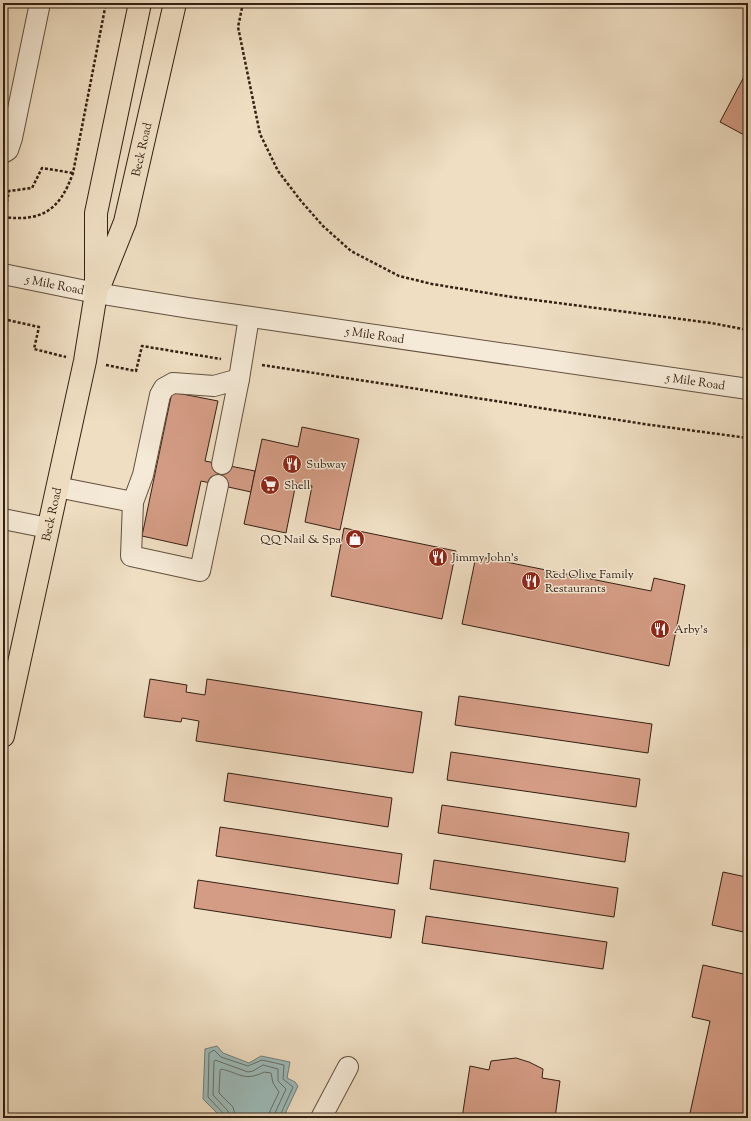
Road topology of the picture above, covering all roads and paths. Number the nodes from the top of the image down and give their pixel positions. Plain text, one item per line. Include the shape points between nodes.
1 (40, 3) edge
2 (106, 3) edge
3 (140, 3) edge
4 (175, 3) edge
5 (243, 3) edge
6 (3, 153) edge
7 (72, 173) junction
8 (4, 217) edge
9 (3, 274) edge
10 (96, 293) junction
11 (249, 317) junction
12 (3, 319) edge
13 (748, 330) edge
14 (85, 361) junction
15 (241, 370) junction
16 (748, 389) edge
17 (748, 438) edge
18 (222, 464) dead end
19 (218, 485) dead end
20 (56, 487) junction
21 (133, 502) junction
22 (3, 519) edge
23 (48, 528) junction
24 (3, 736) edge
25 (348, 1068) dead end
26 (320, 1118) edge

1 - 6 street via 12,138 8,150
2 - 7 path
3 - 10 main road, Beck Road via 96,213
4 - 10 main road, Beck Road via 125,222
5 - 13 path via 238,27 260,134 278,170 301,201 323,226 351,251 399,276 432,284
7 - 8 path via 68,188 53,207 24,219
7 - 8 path via 42,168 32,188 9,191
9 - 10 street, 5 Mile Road
10 - 11 street, 5 Mile Road
10 - 14 main road, Beck Road
11 - 15 street
11 - 16 street, 5 Mile Road
12 - 14 path via 39,327 34,349
14 - 15 path via 136,371 142,346
14 - 20 main road, Beck Road
15 - 17 path
15 - 18 street
15 - 21 street via 214,386 173,383 164,388 160,395 143,475
19 - 21 street via 200,571 131,556
20 - 21 street
20 - 23 main road, Beck Road
22 - 23 street
23 - 24 main road, Beck Road
25 - 26 street

